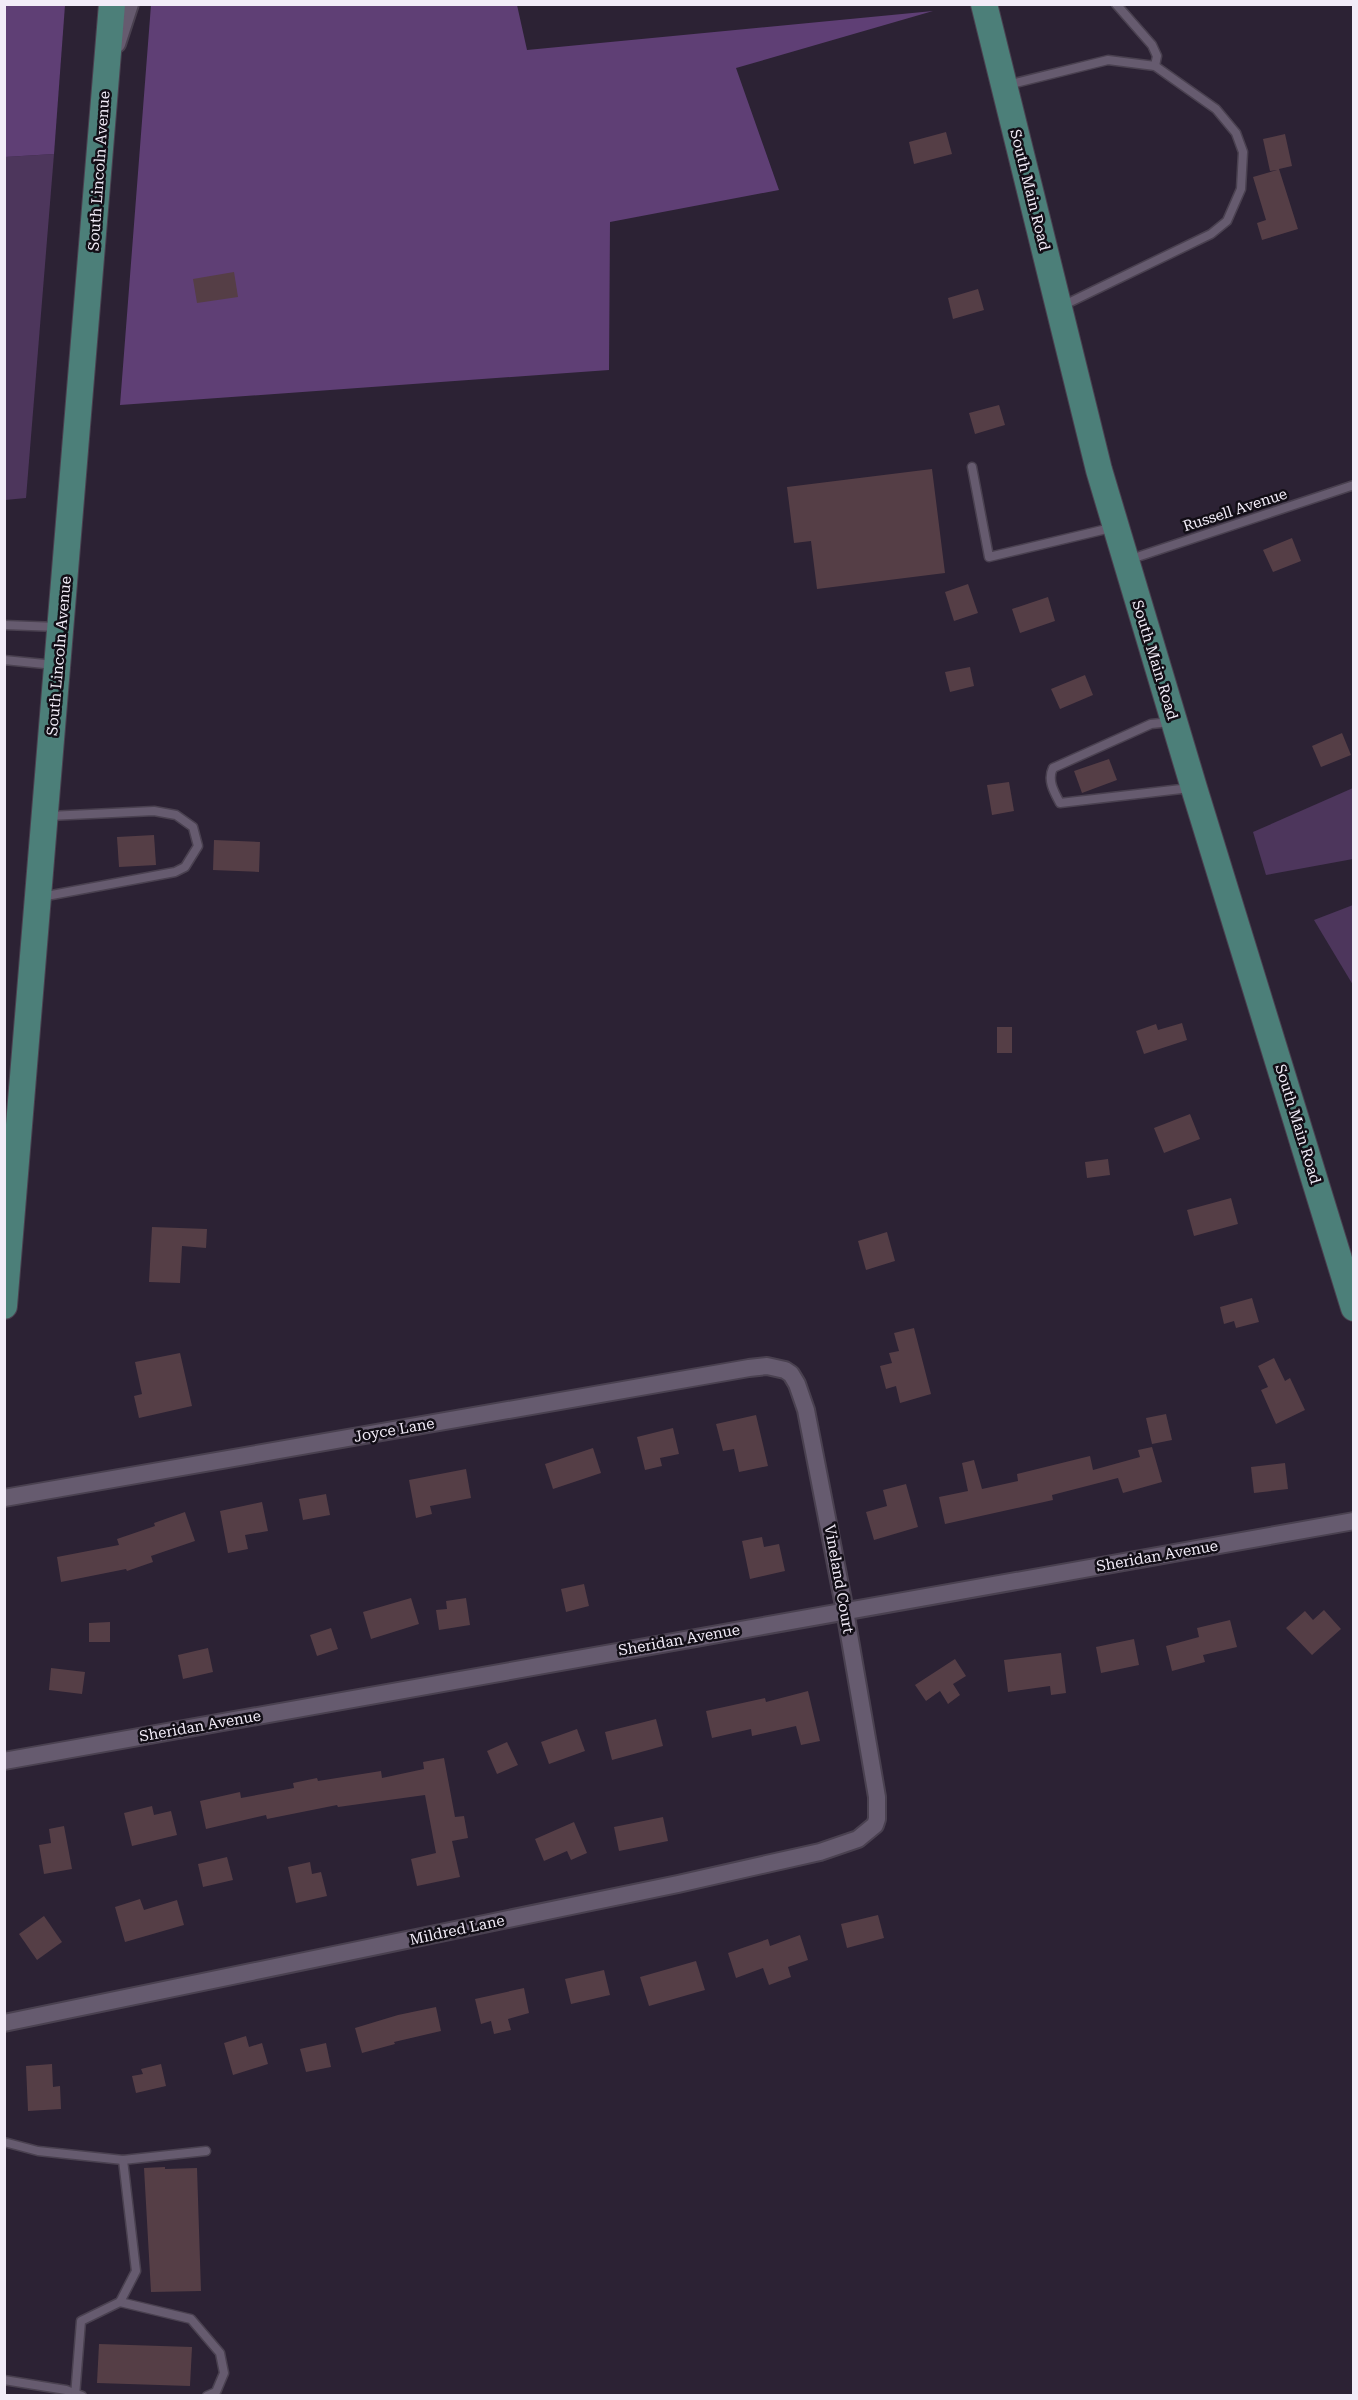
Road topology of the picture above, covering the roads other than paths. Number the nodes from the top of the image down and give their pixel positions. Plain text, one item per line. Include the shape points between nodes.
1 (112, 4) edge
2 (130, 4) edge
3 (984, 4) edge
4 (1116, 4) edge
5 (1155, 66) junction
6 (105, 85) junction
7 (1004, 86) junction
8 (1059, 308) junction
9 (972, 467) dead end
10 (1353, 485) edge
11 (1115, 527) junction
12 (1125, 561) junction
13 (4, 625) edge
14 (61, 627) junction
15 (4, 660) edge
16 (58, 665) junction
17 (1174, 722) junction
18 (1194, 788) junction
19 (45, 816) junction
20 (39, 898) junction
21 (11, 1174) edge
22 (4, 1306) edge
23 (1353, 1308) edge
24 (783, 1369) joint
25 (4, 1498) edge
26 (1353, 1521) edge
27 (845, 1611) junction
28 (4, 1761) edge
29 (877, 1797) joint
30 (4, 2023) edge
31 (4, 2142) edge
32 (206, 2151) dead end
33 (123, 2160) junction
34 (120, 2302) junction
35 (4, 2380) edge
36 (77, 2395) edge
37 (207, 2396) edge

1 - 6 main road, South Lincoln Avenue
2 - 6 street
3 - 7 main road, South Main Road
4 - 5 lane via 1152,45 1157,56
5 - 7 lane via 1108,60
5 - 8 lane via 1216,109 1236,132 1243,152 1241,189 1227,221 1211,234
6 - 14 main road, South Lincoln Avenue
7 - 8 main road, South Main Road
8 - 11 main road, South Main Road
9 - 11 lane via 989,557
10 - 12 lane, Russell Avenue
11 - 12 main road, South Main Road
12 - 17 main road, South Main Road
13 - 14 lane
14 - 16 main road, South Lincoln Avenue
15 - 16 lane
16 - 19 main road, South Lincoln Avenue
17 - 18 main road, South Main Road
17 - 18 lane via 1151,724 1053,768 1053,789 1060,803
18 - 23 main road, South Main Road
19 - 20 main road, South Lincoln Avenue
19 - 20 lane via 154,811 176,814 193,827 198,846 185,867 175,872
20 - 21 main road, South Lincoln Avenue
21 - 22 main road, South Lincoln Avenue
24 - 25 street, Joyce Lane via 748,1368
24 - 27 street, Vineland Court via 797,1384 806,1410
26 - 27 street, Sheridan Avenue
27 - 28 street, Sheridan Avenue
27 - 29 street, Vineland Court
29 - 30 street, Mildred Lane via 877,1819 866,1834 820,1852
31 - 33 lane via 38,2151
32 - 33 lane
33 - 34 lane via 136,2271
34 - 36 lane via 81,2321
34 - 37 lane via 191,2319 220,2353 224,2373 216,2392
35 - 36 lane

